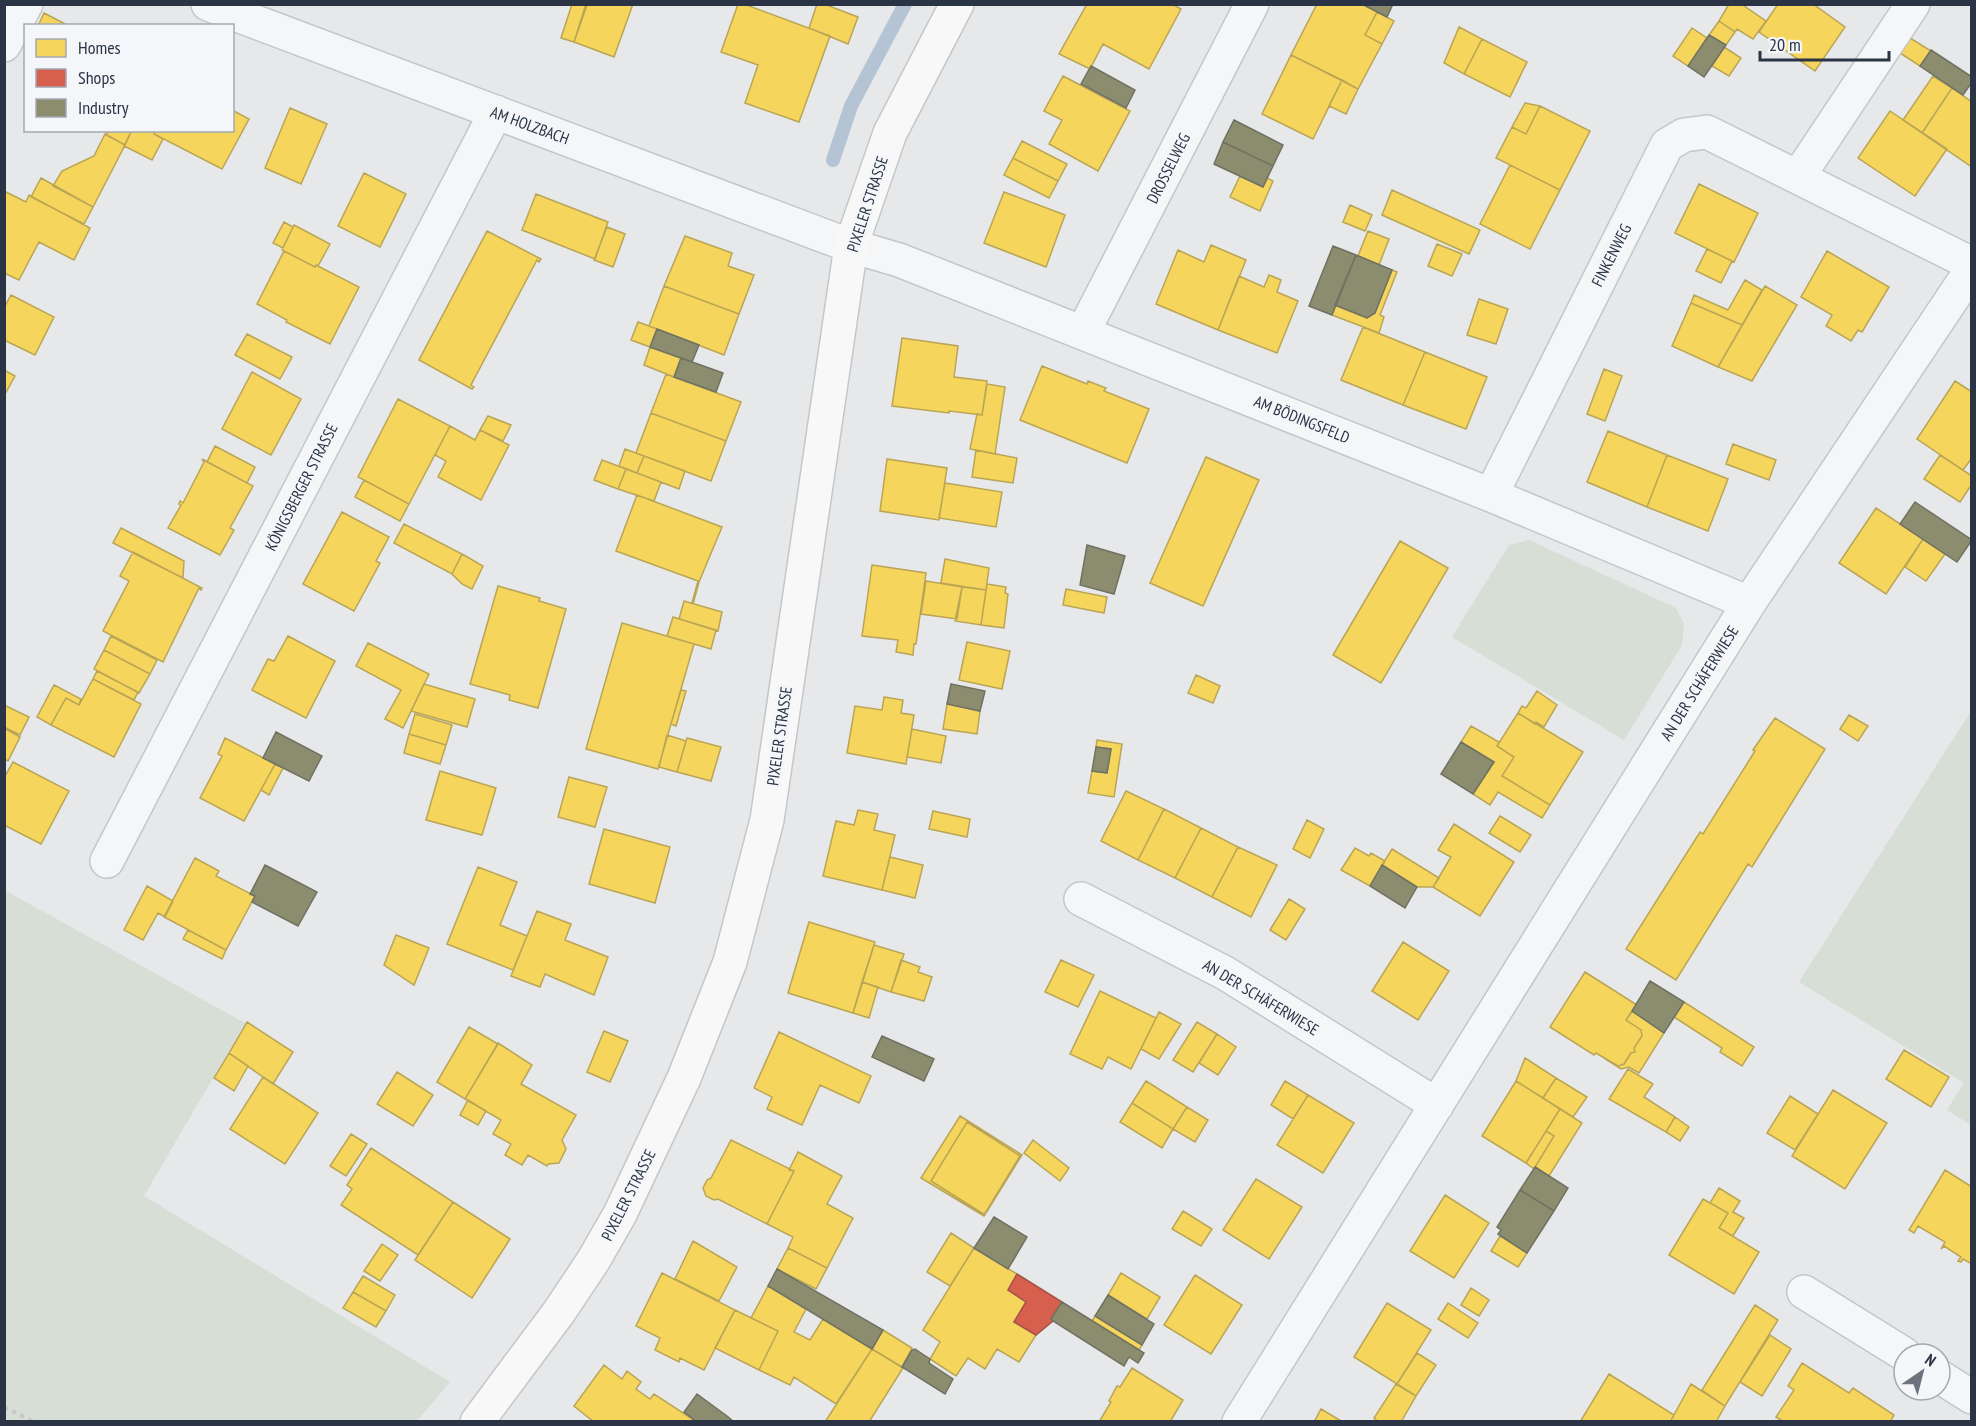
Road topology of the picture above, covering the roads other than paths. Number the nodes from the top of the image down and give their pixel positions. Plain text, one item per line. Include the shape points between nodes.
1 (26, 4) edge
2 (208, 4) edge
3 (957, 4) edge
4 (1252, 4) edge
5 (1912, 4) edge
6 (4, 45) edge
7 (496, 112) junction
8 (1797, 177) junction
9 (851, 246) junction
10 (1971, 267) edge
11 (1083, 332) junction
12 (1491, 495) junction
13 (1749, 603) junction
14 (107, 861) dead end
15 (1080, 899) dead end
16 (1437, 1105) junction
17 (1804, 1292) dead end
18 (1892, 1347) edge
19 (1952, 1385) edge
20 (1971, 1397) edge
21 (477, 1422) edge
22 (1239, 1422) edge

1 - 6 street
2 - 7 street, AM HOLZBACH
3 - 9 main road, PIXELER STRASSE via 890,133
4 - 11 street, DROSSELWEG
5 - 8 street
7 - 9 street, AM HOLZBACH
7 - 14 street, KÖNIGSBERGER STRASSE
8 - 10 street, FINKENWEG
8 - 12 street, FINKENWEG via 1707,132 1684,135 1667,145
9 - 11 street, AM BÖDINGSFELD via 899,260
9 - 21 main road, PIXELER STRASSE via 767,820 730,962 684,1078 620,1214 559,1312
10 - 13 street, AN DER SCHÄFERWIESE
11 - 12 street, AM BÖDINGSFELD
12 - 13 street, AM BÖDINGSFELD
13 - 16 street, AN DER SCHÄFERWIESE
15 - 16 street, AN DER SCHÄFERWIESE via 1225,973
16 - 22 street, AN DER SCHÄFERWIESE
17 - 18 street
19 - 20 street

